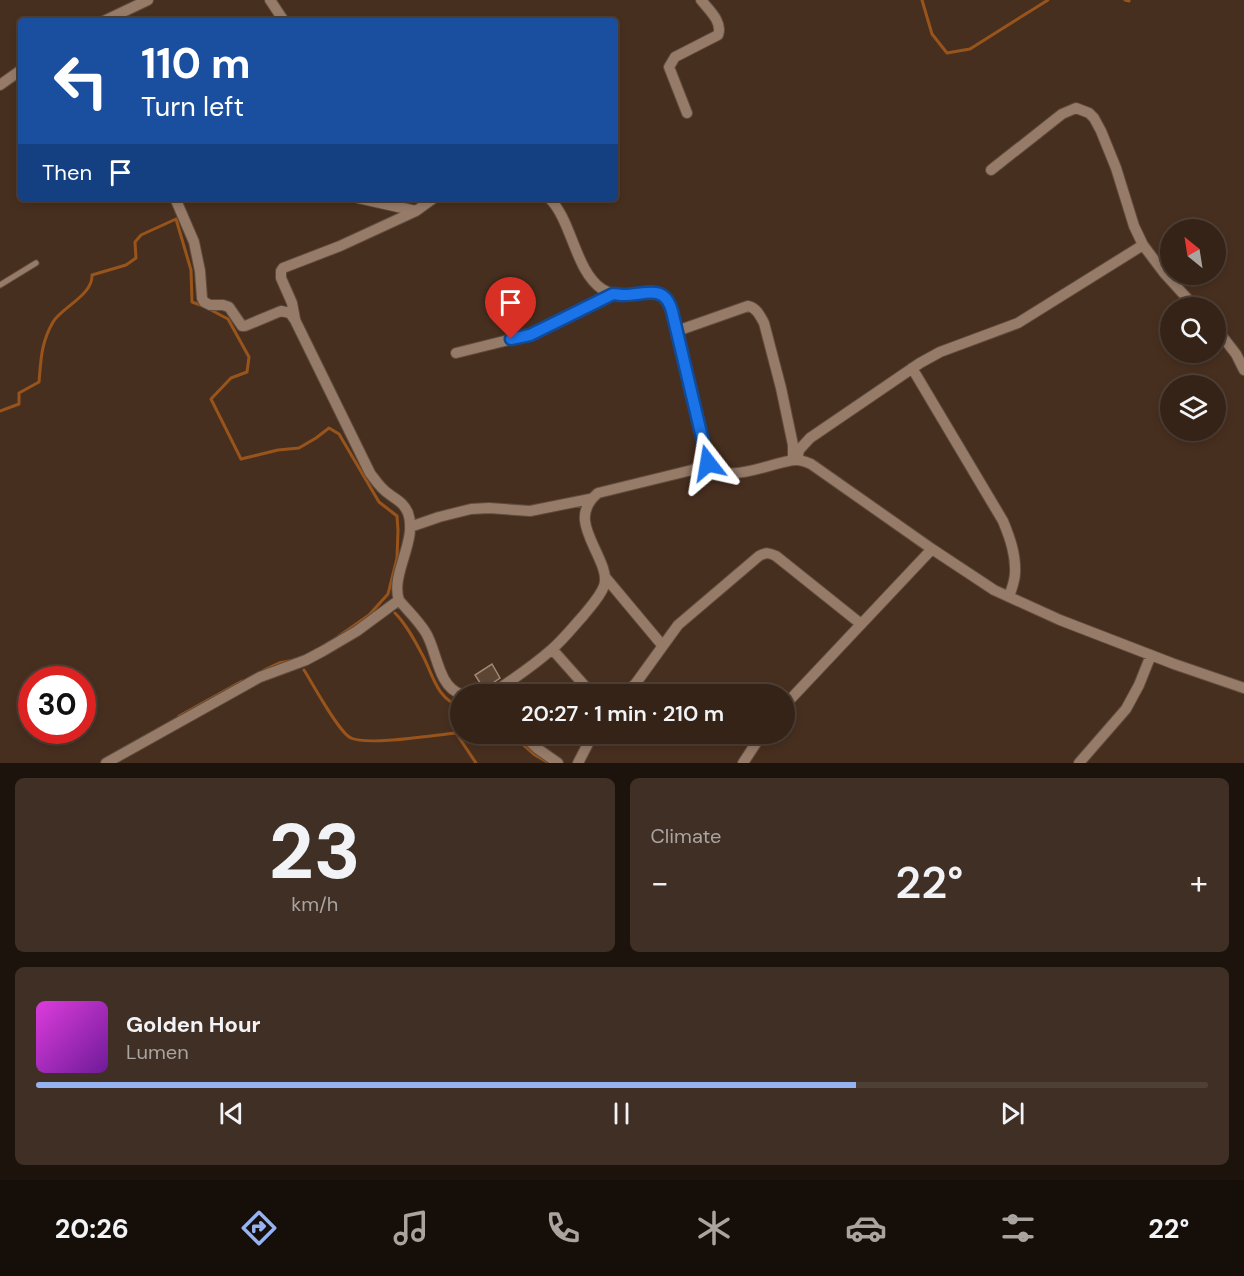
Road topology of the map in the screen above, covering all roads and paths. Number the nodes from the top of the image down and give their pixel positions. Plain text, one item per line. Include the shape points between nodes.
1 (270, 0) edge
2 (701, 0) edge
3 (144, 1) edge
4 (110, 18) edge
5 (282, 18) edge
6 (18, 72) edge
7 (0, 85) edge
8 (687, 112) dead end
9 (991, 170) dead end
10 (176, 201) edge
11 (372, 201) edge
12 (430, 201) edge
13 (551, 201) edge
14 (416, 210) junction
15 (1143, 245) junction
16 (36, 263) dead end
17 (0, 285) edge
18 (613, 294) junction
19 (1186, 297) edge
20 (295, 320) junction
21 (677, 331) junction
22 (1226, 341) edge
23 (456, 353) dead end
24 (912, 368) junction
25 (1244, 370) edge
26 (795, 461) junction
27 (708, 463) junction
28 (590, 499) junction
29 (410, 527) junction
30 (932, 549) junction
31 (606, 578) junction
32 (1009, 597) junction
33 (399, 600) junction
34 (861, 624) junction
35 (662, 645) junction
36 (552, 649) junction
37 (1151, 655) junction
38 (506, 684) edge
39 (583, 684) edge
40 (635, 684) edge
41 (450, 686) edge
42 (1244, 688) edge
43 (795, 694) edge
44 (533, 744) edge
45 (587, 744) edge
46 (755, 744) edge
47 (106, 763) edge
48 (558, 763) edge
49 (578, 763) edge
50 (743, 763) edge
51 (1079, 763) edge

1 - 5 street
2 - 8 street via 719,25 718,35 675,57 669,67
3 - 4 street
6 - 7 street
9 - 15 street via 1062,114 1076,108 1089,113 1101,131
10 - 20 street via 194,242 204,302 229,307 242,326 281,311
11 - 14 street
12 - 14 street
13 - 18 street via 586,270 594,282
14 - 20 street via 283,268 281,278
15 - 19 street
15 - 24 street via 1018,323 940,352
16 - 17 lane
18 - 21 street via 660,293 670,304
18 - 23 street via 530,335
20 - 29 street via 370,473 378,485 403,504
21 - 26 street via 748,306 760,315 781,388
21 - 27 street
22 - 25 street
24 - 26 street via 810,438
24 - 32 street via 1011,539 1016,575
26 - 27 street via 738,474 720,471
26 - 30 street via 811,464
27 - 28 street via 598,492
28 - 29 street via 530,511 471,508
28 - 31 street via 584,518 586,528
29 - 33 street via 397,581
30 - 32 street
30 - 34 street
31 - 35 street
31 - 36 street via 591,606
32 - 37 street
33 - 41 street via 427,634
33 - 47 street via 357,632 323,651 260,677
34 - 35 street via 777,556 764,553 678,625
34 - 43 street
35 - 40 street
36 - 38 street
36 - 39 street
37 - 42 street
37 - 51 street via 1126,709
44 - 48 street
45 - 49 street
46 - 50 street

